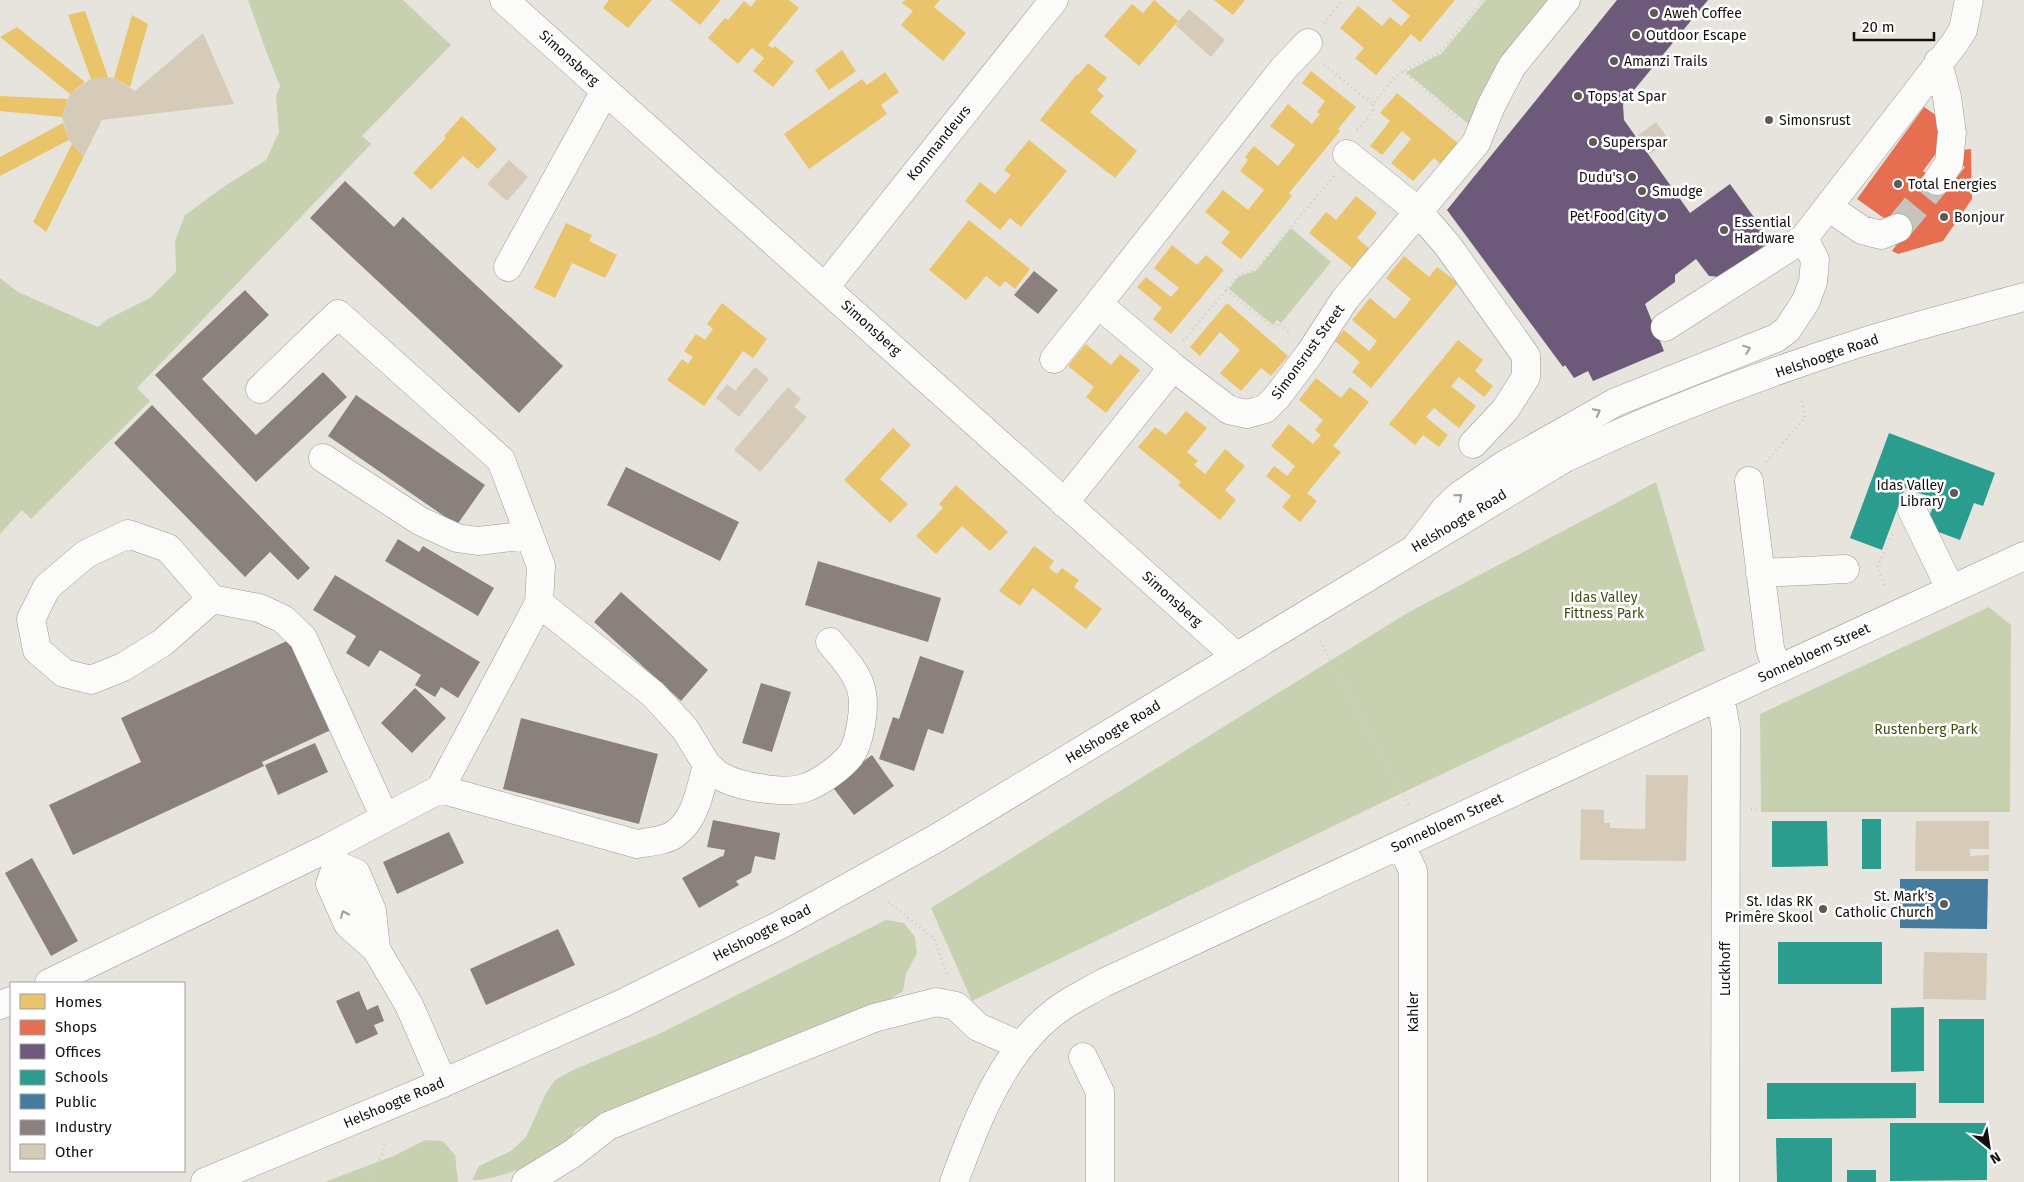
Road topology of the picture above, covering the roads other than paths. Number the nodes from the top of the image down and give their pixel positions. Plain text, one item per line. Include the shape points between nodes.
1 (504, 0) edge
2 (1054, 0) edge
3 (1566, 0) edge
4 (1968, 0) edge
5 (1311, 39) road end
6 (1938, 62) junction
7 (605, 91) junction
8 (1349, 155) road end
9 (1937, 181) tunnel mouth
10 (1828, 207) junction
11 (1418, 211) junction
12 (1898, 228) tunnel mouth
13 (1804, 238) junction
14 (508, 267) dead end
15 (825, 287) junction
16 (2024, 297) edge
17 (1098, 304) junction
18 (1665, 327) dead end
19 (1054, 359) dead end
20 (1170, 365) junction
21 (260, 389) dead end
22 (1473, 444) dead end
23 (323, 458) dead end
24 (1749, 481) road end
25 (1064, 503) junction
26 (1905, 517) road end
27 (529, 535) junction
28 (1416, 547) junction
29 (2024, 556) edge
30 (1845, 569) dead end
31 (1760, 573) junction
32 (1951, 590) junction
33 (212, 599) junction
34 (538, 603) junction
35 (830, 642) dead end
36 (1237, 656) junction
37 (1776, 670) junction
38 (1720, 696) junction
39 (707, 765) junction
40 (440, 789) junction
41 (385, 818) junction
42 (1401, 845) junction
43 (333, 856) junction
44 (50, 982) edge
45 (1021, 1046) junction
46 (1083, 1056) dead end
47 (443, 1083) junction
48 (204, 1182) edge
49 (526, 1182) edge
50 (954, 1182) edge
51 (1100, 1182) edge
52 (1413, 1182) edge
53 (1725, 1182) edge

1 - 7 street, Simonsberg
2 - 15 street, Kommandeurs
3 - 11 street, Simonsrust Street via 1512,66 1476,143
4 - 6 street via 1963,30
5 - 17 street via 1284,68
6 - 9 street via 1948,97 1952,129 1949,162
6 - 10 street
7 - 14 street
7 - 15 street, Simonsberg
8 - 11 street
10 - 12 street via 1862,230 1881,235
10 - 13 street
11 - 20 street, Simonsrust Street via 1345,299 1311,351 1277,397 1264,409 1247,414 1229,410
11 - 22 street via 1448,246 1526,356 1526,377 1505,410
13 - 18 street
28 -> 13 street via 1460,495 1504,465 1616,402 1776,338 1787,330 1806,301 1813,282 1815,260
15 - 25 street, Simonsberg
16 - 28 street, Helshoogte Road via 1860,343 1635,425 1565,458
17 - 19 street
17 - 20 street, Simonsrust Street
20 - 25 street
21 - 27 street via 338,314 501,460
23 - 27 street via 420,521 458,538 478,541
24 - 31 street
25 - 36 street, Simonsberg
26 - 32 street
27 - 34 street via 541,566
28 - 36 street, Helshoogte Road
29 - 32 street, Sonnebloem Street
30 - 31 street
31 - 37 street
32 - 37 street, Sonnebloem Street
33 - 33 street via 168,548 128,534 86,554 47,587 31,619 37,650 64,673 91,680 123,667 162,643
33 - 41 street via 259,608 283,619 303,638
34 - 39 street via 653,694 685,730
34 - 40 street
35 - 39 street via 852,670 862,693 862,725 850,755 822,780 806,788 786,790 737,783 720,776
36 - 47 street, Helshoogte Road via 937,838 780,925 621,1004
37 - 38 street, Sonnebloem Street
38 - 42 street, Sonnebloem Street
38 - 53 street, Luckhoff via 1726,729
39 - 40 street via 689,820 674,835 637,844
40 - 41 street
41 - 43 street
42 - 45 street, Sonnebloem Street via 1103,983 1063,1006
42 - 52 street, Kahler via 1413,871
43 - 44 street
43 - 47 street via 356,873 372,911 376,949 409,1005
45 - 49 street via 978,1027 956,1006 936,1002 874,1018 608,1126 572,1154
45 - 50 street, Sonnebloem Street via 1006,1066 973,1133
46 - 51 street via 1100,1092
47 - 48 street, Helshoogte Road

